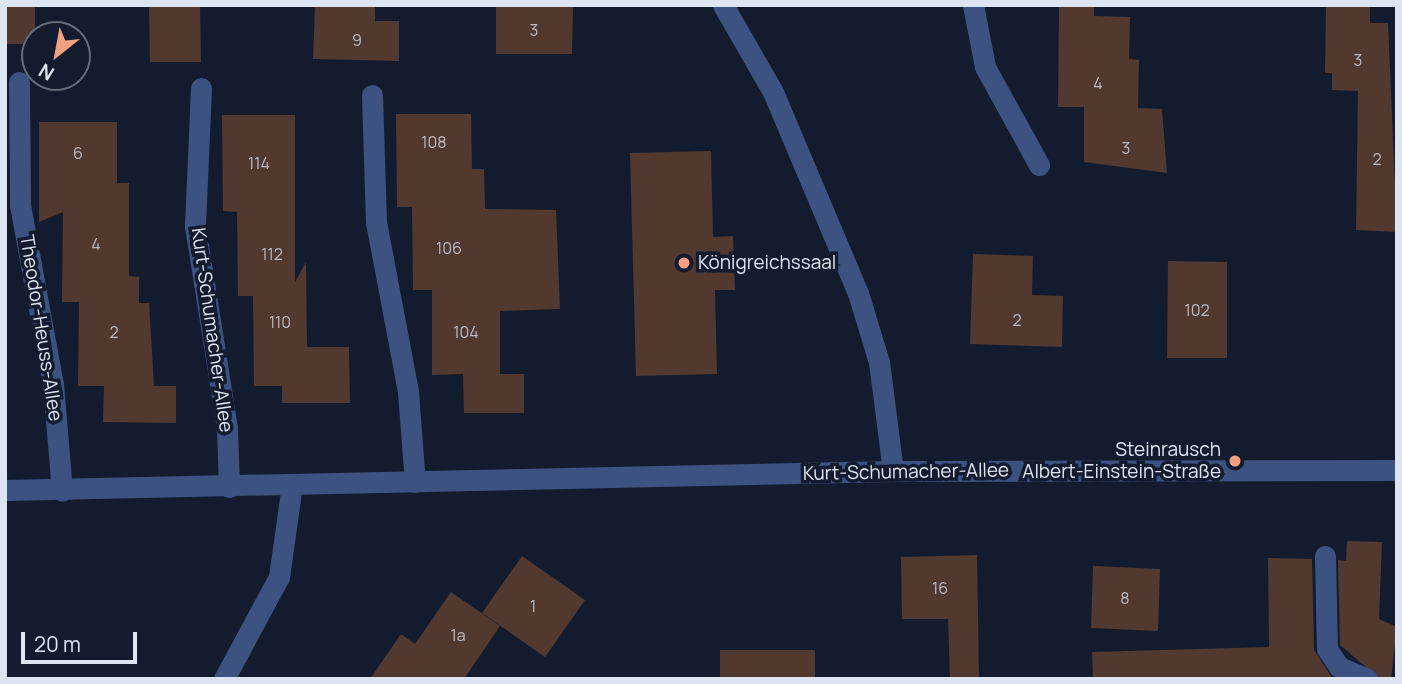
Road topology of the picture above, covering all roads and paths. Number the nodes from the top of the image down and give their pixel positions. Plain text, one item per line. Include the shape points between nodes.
1 (723, 5) edge
2 (973, 5) edge
3 (19, 82) dead end
4 (201, 88) dead end
5 (372, 95) dead end
6 (1040, 165) dead end
7 (1397, 470) edge
8 (893, 471) junction
9 (415, 482) junction
10 (292, 485) junction
11 (229, 487) junction
12 (5, 491) edge
13 (62, 491) junction
14 (1325, 556) dead end
15 (224, 679) edge
16 (1367, 679) edge

1 - 8 street via 784,117 858,293 879,362
2 - 6 street via 985,67
3 - 13 street, Theodor-Heuss-Allee via 20,205 53,384
4 - 11 street, Kurt-Schumacher-Allee via 195,226 227,428
5 - 9 street via 376,222 408,392
7 - 8 street, Kurt-Schumacher-Allee
8 - 9 street, Kurt-Schumacher-Allee
9 - 10 street, Kurt-Schumacher-Allee
10 - 11 street
10 - 15 street via 278,577
11 - 13 street
12 - 13 street
14 - 16 street via 1327,649 1339,667

